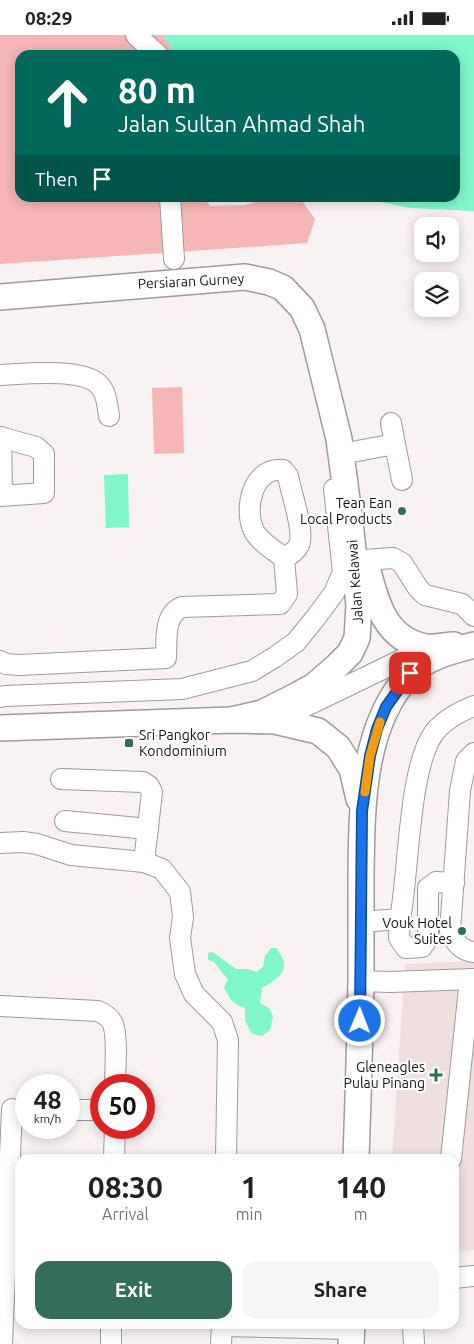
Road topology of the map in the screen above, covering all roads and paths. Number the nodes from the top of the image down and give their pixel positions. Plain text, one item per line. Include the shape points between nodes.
1 (136, 35) edge
2 (152, 50) edge
3 (170, 202) edge
4 (174, 259) dead end
5 (0, 297) edge
6 (0, 375) edge
7 (109, 416) dead end
8 (391, 423) dead end
9 (0, 437) edge
10 (395, 444) junction
11 (340, 447) junction
12 (402, 480) dead end
13 (1, 495) edge
14 (350, 522) junction
15 (284, 558) dead end
16 (364, 560) junction
17 (474, 616) edge
18 (474, 644) edge
19 (428, 647) junction
20 (166, 658) junction
21 (0, 661) edge
22 (168, 690) junction
23 (0, 697) edge
24 (474, 706) edge
25 (232, 720) junction
26 (275, 721) junction
27 (0, 728) edge
28 (474, 753) edge
29 (61, 779) dead end
30 (362, 811) junction
31 (65, 821) dead end
32 (148, 829) junction
33 (0, 843) edge
34 (144, 862) junction
35 (454, 883) junction
36 (400, 919) junction
37 (361, 922) junction
38 (422, 947) junction
39 (471, 952) edge
40 (472, 979) edge
41 (361, 981) junction
42 (0, 1006) edge
43 (115, 1074) edge
44 (13, 1109) edge
45 (115, 1139) edge
46 (114, 1154) edge
47 (226, 1154) edge
48 (356, 1154) edge
49 (452, 1154) edge
50 (474, 1276) edge
51 (459, 1278) edge
52 (111, 1329) edge
53 (413, 1329) edge
54 (222, 1331) edge
55 (352, 1332) edge
56 (2, 1344) edge
57 (111, 1344) edge
58 (414, 1344) edge

1 - 2 street
3 - 4 street
5 - 11 main road, Persiaran Gurney via 225,277 245,277 283,288 302,308 312,329
6 - 7 street via 71,374 86,377 98,384 106,398
8 - 10 street
9 - 13 street
9 - 13 street via 36,447 44,454 44,493
10 - 11 street
10 - 12 street
11 - 14 main road, Persiaran Gurney
11 - 22 street via 330,456 343,572 334,593 296,642 252,671
14 - 16 main road
14 - 25 main road, Jalan Kelawai via 359,605 357,638 350,653 314,685 292,699 262,713
15 - 20 street via 287,594 284,601 273,605 182,607 171,615 168,623
16 - 17 street via 393,558 402,563 425,595 462,604
16 - 19 main road via 389,626 400,637
18 - 19 main road
18 - 30 main road via 424,663 410,673 398,689 377,729
19 - 26 street
20 - 21 street via 18,665
20 - 22 street
22 - 23 street
24 - 36 street via 437,729 423,755 415,786
25 - 26 main road, Jalan Kelawai
25 - 27 main road, Jalan Kelawai
26 - 30 main road, Jalan Kelawai via 318,731 338,747 352,769
28 - 35 street via 466,761 460,791
29 - 32 street via 142,782 149,786 152,792
30 - 37 main road
31 - 32 street
32 - 34 street
33 - 34 street via 22,842 72,855
34 - 47 street via 162,869 180,892 183,917 180,938 185,975 194,994 222,1022 228,1040
35 - 38 street via 436,882 428,888 428,938
35 - 39 street via 450,931 456,943
36 - 37 street
36 - 38 street via 399,938 406,948
37 - 41 main road
38 - 39 street
40 - 41 street
40 - 49 street
41 - 48 main road
42 - 43 street via 98,1011 106,1015 115,1034
44 - 56 street
45 - 46 street
50 - 51 street
52 - 57 street
53 - 58 street
54 - 55 street

